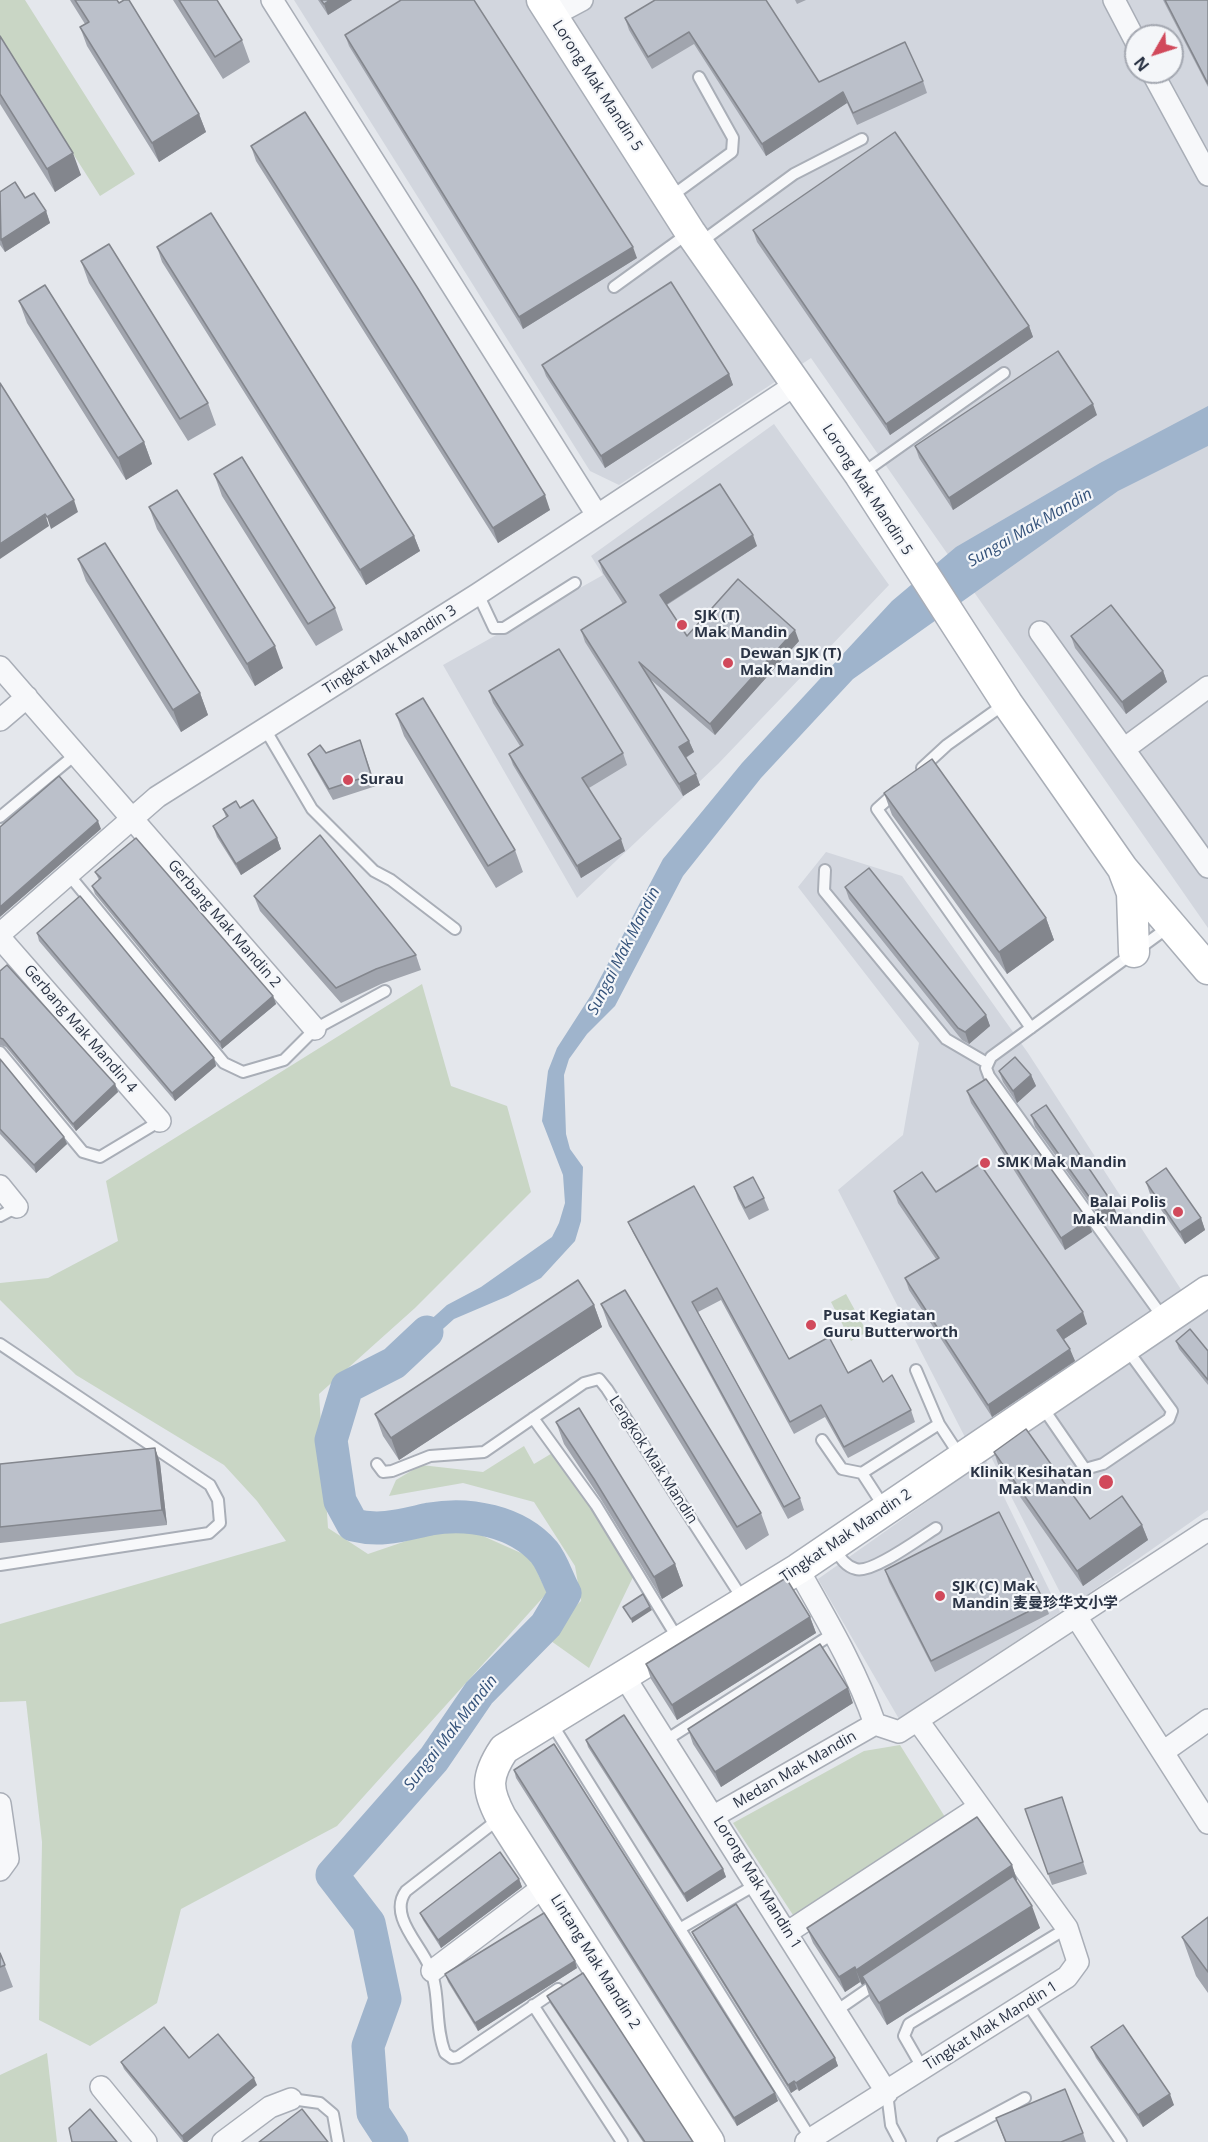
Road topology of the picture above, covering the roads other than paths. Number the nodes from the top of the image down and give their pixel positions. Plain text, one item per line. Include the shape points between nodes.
1 (272, 0) edge
2 (582, 0) edge
3 (1114, 0) edge
4 (547, 8) edge
5 (1127, 24) edge
6 (699, 77) dead end
7 (1159, 84) edge
8 (862, 139) dead end
9 (1208, 175) edge
10 (669, 198) junction
11 (694, 238) junction
12 (614, 287) dead end
13 (1004, 373) dead end
14 (795, 385) junction
15 (860, 475) junction
16 (597, 515) junction
17 (575, 583) dead end
18 (478, 594) junction
19 (1040, 632) dead end
20 (0, 667) edge
21 (1208, 687) edge
22 (27, 697) junction
23 (1007, 703) junction
24 (0, 720) edge
25 (265, 729) junction
26 (1124, 748) junction
27 (76, 754) junction
28 (912, 777) edge
29 (903, 785) edge
30 (0, 817) edge
31 (132, 819) junction
32 (1208, 867) edge
33 (1123, 869) junction
34 (825, 870) dead end
35 (69, 874) junction
36 (1170, 926) junction
37 (455, 929) dead end
38 (0, 936) edge
39 (1134, 952) junction
40 (1206, 964) edge
41 (385, 991) dead end
42 (1031, 1028) junction
43 (315, 1029) junction
44 (0, 1052) edge
45 (987, 1063) junction
46 (160, 1121) joint
47 (0, 1186) edge
48 (9, 1211) edge
49 (1208, 1291) edge
50 (1165, 1320) junction
51 (0, 1344) edge
52 (1125, 1347) junction
53 (916, 1370) dead end
54 (1041, 1404) junction
55 (533, 1418) junction
56 (939, 1424) junction
57 (822, 1440) dead end
58 (962, 1458) junction
59 (377, 1464) dead end
60 (862, 1473) junction
61 (886, 1510) junction
62 (936, 1528) dead end
63 (1208, 1530) edge
64 (833, 1545) junction
65 (0, 1565) edge
66 (798, 1569) junction
67 (744, 1602) junction
68 (1077, 1618) junction
69 (834, 1633) junction
70 (680, 1641) junction
71 (624, 1676) junction
72 (1208, 1720) edge
73 (550, 1721) junction
74 (918, 1721) junction
75 (875, 1724) junction
76 (666, 1740) junction
77 (1163, 1752) junction
78 (489, 1779) joint
79 (0, 1804) edge
80 (979, 1807) junction
81 (714, 1816) junction
82 (501, 1818) junction
83 (1208, 1823) edge
84 (4, 1865) edge
85 (757, 1884) junction
86 (546, 1885) junction
87 (681, 1928) junction
88 (1067, 1928) junction
89 (788, 1932) junction
90 (432, 1971) junction
91 (888, 1976) edge
92 (570, 1982) edge
93 (1027, 2003) junction
94 (533, 2005) junction
95 (836, 2011) junction
96 (923, 2069) junction
97 (101, 2087) dead end
98 (886, 2093) junction
99 (291, 2098) joint
100 (1025, 2098) dead end
101 (808, 2141) edge
102 (146, 2142) edge
103 (223, 2142) edge
104 (338, 2142) edge
105 (622, 2142) edge
106 (709, 2142) edge
107 (900, 2142) edge
108 (944, 2142) edge
109 (1121, 2142) edge

1 - 16 street
2 - 4 street
3 - 5 street
4 - 10 street, Lorong Mak Mandin 5
6 - 10 lane via 733,138 732,152
7 - 9 street
8 - 11 lane via 794,174
10 - 11 street, Lorong Mak Mandin 5
11 - 12 lane
11 - 14 street, Lorong Mak Mandin 5
13 - 15 lane
14 - 15 street, Lorong Mak Mandin 5
14 - 16 street, Tingkat Mak Mandin 3
15 - 23 street, Lorong Mak Mandin 5
16 - 18 street, Tingkat Mak Mandin 3
17 - 18 lane via 504,628 494,628
18 - 25 street, Tingkat Mak Mandin 3
19 - 26 street
20 - 22 street, Gerbang Mak Mandin 2
21 - 26 street
22 - 24 street
22 - 27 street, Gerbang Mak Mandin 2
23 - 28 lane via 947,745
23 - 33 street, Lorong Mak Mandin 5
25 - 31 street, Tingkat Mak Mandin 3 via 157,797
25 - 37 lane via 312,809 374,871
26 - 32 street
27 - 30 lane
27 - 31 street, Gerbang Mak Mandin 2
29 - 42 lane via 877,809
31 - 35 street, Tingkat Mak Mandin 3
31 - 43 street, Gerbang Mak Mandin 2
33 - 36 street, Lorong Mak Mandin 5
33 - 39 street via 1132,894
34 - 45 lane via 824,891 946,1039
35 - 38 street, Tingkat Mak Mandin 3
35 - 43 lane via 224,1063 243,1072 284,1060
36 - 39 lane
36 - 40 street, Lorong Mak Mandin 5
38 - 46 street, Gerbang Mak Mandin 4
39 - 42 lane
41 - 43 lane
42 - 45 lane
44 - 46 lane via 83,1152 100,1157
45 - 50 lane via 989,1076
47 - 48 street
49 - 50 street, Tingkat Mak Mandin 2
50 - 52 street, Tingkat Mak Mandin 2
51 - 65 lane via 210,1485 218,1500 220,1522 209,1533
52 - 54 street, Tingkat Mak Mandin 2
52 - 54 lane via 1172,1412 1169,1419 1103,1464 1085,1469
53 - 56 lane
54 - 58 street, Tingkat Mak Mandin 2
55 - 59 lane, Lengkok Mak Mandin via 484,1452 430,1456 392,1472 383,1472
55 - 67 lane, Lengkok Mak Mandin via 584,1383 599,1379
55 - 70 lane via 596,1505
56 - 58 lane
56 - 60 lane
57 - 60 lane via 842,1469
58 - 61 street, Tingkat Mak Mandin 2
60 - 61 lane
61 - 64 street, Tingkat Mak Mandin 2
62 - 64 lane via 870,1569 857,1570 844,1563
63 - 68 street
64 - 66 street, Tingkat Mak Mandin 2
66 - 67 street, Tingkat Mak Mandin 2
66 - 69 street
67 - 70 street, Tingkat Mak Mandin 2
68 - 74 street
68 - 77 street
69 - 75 street
69 - 76 lane
70 - 71 street, Tingkat Mak Mandin 2
71 - 73 street, Tingkat Mak Mandin 2
71 - 76 street, Lorong Mak Mandin 1
72 - 77 street
73 - 78 street, Tingkat Mak Mandin 2 via 504,1749
73 - 87 lane
74 - 75 street via 899,1732
74 - 80 street, Tingkat Mak Mandin 1
75 - 81 street, Medan Mak Mandin
76 - 81 street, Lorong Mak Mandin 1
77 - 83 street
78 - 82 street, Lintang Mak Mandin 2 via 492,1800
79 - 84 street
80 - 88 street, Tingkat Mak Mandin 1 via 1030,1883
80 - 89 street
81 - 85 street, Lorong Mak Mandin 1
82 - 86 street, Lintang Mak Mandin 2
82 - 90 lane via 401,1897 402,1917
85 - 87 lane
85 - 89 street, Lorong Mak Mandin 1
86 - 90 street
86 - 106 street, Lintang Mak Mandin 2 via 592,1968
87 - 101 lane
88 - 93 street, Tingkat Mak Mandin 1 via 1078,1962 1067,1977
88 - 96 lane via 909,2024 904,2036
89 - 95 street, Lorong Mak Mandin 1
90 - 94 lane via 442,2046 452,2058
91 - 95 lane
92 - 94 lane
93 - 96 street, Tingkat Mak Mandin 1
93 - 109 lane
94 - 105 lane
95 - 98 street, Lorong Mak Mandin 1
96 - 98 street, Tingkat Mak Mandin 1
97 - 102 street
98 - 101 street, Tingkat Mak Mandin 1
98 - 107 lane via 891,2125
99 - 103 street via 270,2107
99 - 104 lane via 320,2103 333,2114
100 - 108 lane

